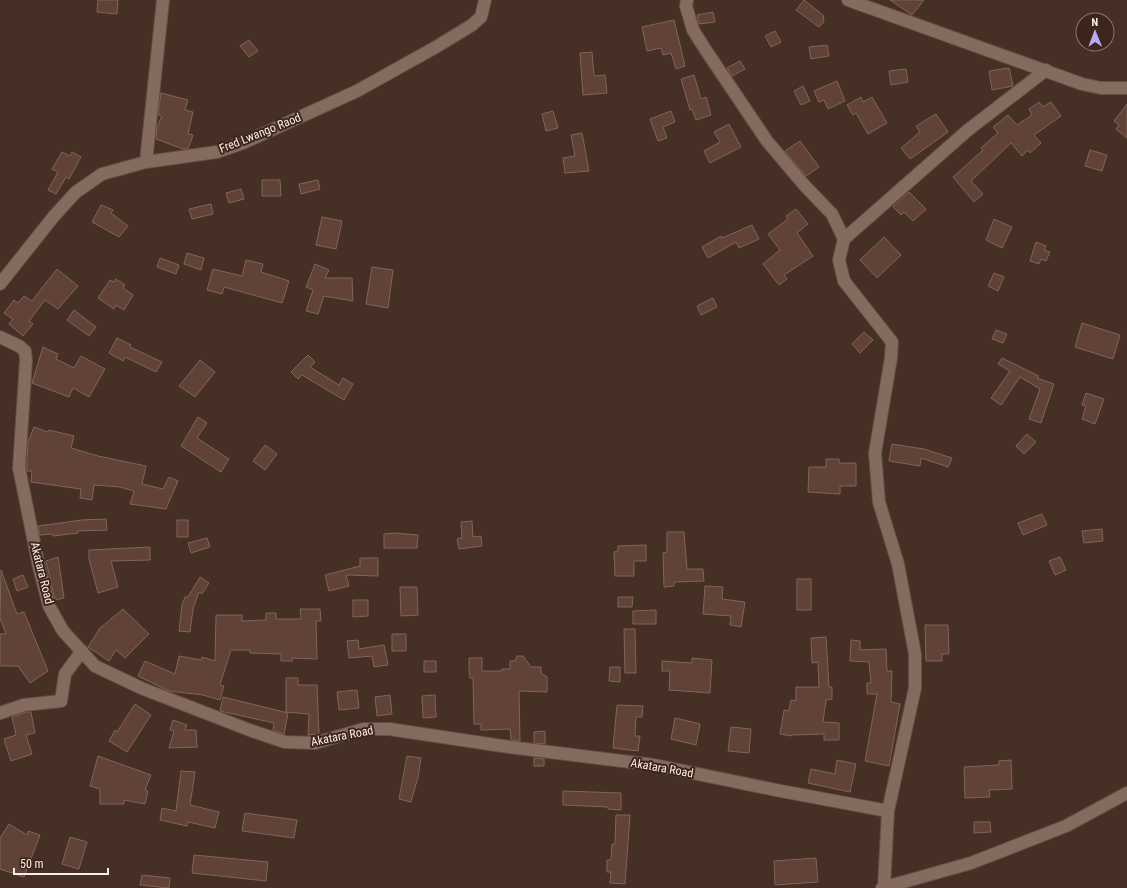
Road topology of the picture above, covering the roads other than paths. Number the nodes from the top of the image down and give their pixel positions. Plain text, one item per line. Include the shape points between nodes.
1 (163, 0) edge
2 (485, 0) edge
3 (686, 0) edge
4 (848, 0) edge
5 (1046, 70) junction
6 (1127, 88) edge
7 (146, 162) junction
8 (844, 239) junction
9 (0, 284) edge
10 (0, 337) edge
11 (82, 651) junction
12 (0, 712) edge
13 (1127, 793) edge
14 (888, 811) junction
15 (883, 887) edge

1 - 7 street
2 - 7 street, Fred Lwango Raod via 481,17 472,25 357,91 217,152
3 - 8 street via 693,30 707,52 766,141 832,214
4 - 5 street
5 - 6 street via 1082,84 1101,88
5 - 8 street via 968,130
7 - 9 street, Fred Lwango Raod via 102,174 76,192
8 - 14 street via 839,260 844,281 892,342 875,453 879,502 898,564 915,654 915,688
10 - 11 street, Akatara Road via 25,351 19,468 49,606 63,631
11 - 12 street via 65,674 61,702 24,705
11 - 14 street, Akatara Road via 95,666 141,688 285,742 315,744 364,729 389,728 654,765
13 - 15 street via 1066,826 972,863
14 - 15 street

